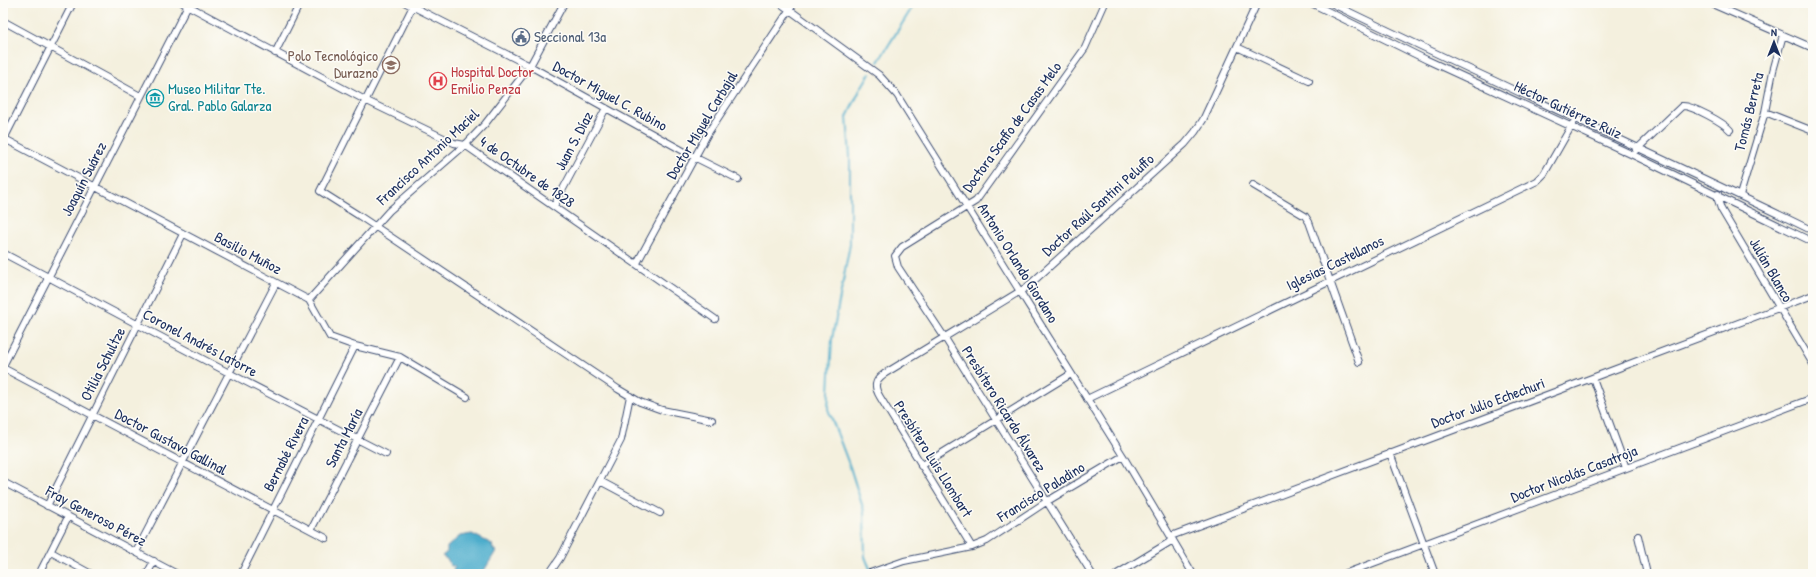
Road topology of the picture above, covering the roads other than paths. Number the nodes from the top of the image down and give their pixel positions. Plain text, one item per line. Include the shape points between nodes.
1 (73, 3) edge
2 (300, 3) edge
3 (406, 3) edge
4 (564, 3) edge
5 (780, 3) edge
6 (794, 3) edge
7 (1106, 3) edge
8 (1257, 3) edge
9 (1311, 3) edge
10 (1331, 3) edge
11 (1710, 3) edge
12 (186, 4) edge
13 (413, 6) junction
14 (790, 10) junction
15 (3, 21) edge
16 (1783, 35) junction
17 (51, 47) junction
18 (1237, 47) junction
19 (1813, 48) edge
20 (275, 53) junction
21 (530, 66) junction
22 (1309, 81) dead end
23 (140, 96) junction
24 (365, 100) junction
25 (606, 108) junction
26 (1764, 112) junction
27 (1576, 118) junction
28 (1572, 126) junction
29 (1730, 130) dead end
30 (1813, 131) edge
31 (3, 139) edge
32 (465, 145) junction
33 (1639, 147) junction
34 (1633, 155) junction
35 (696, 158) junction
36 (738, 179) dead end
37 (1253, 184) dead end
38 (1721, 186) junction
39 (95, 187) junction
40 (1740, 195) junction
41 (1718, 196) junction
42 (554, 206) junction
43 (968, 207) junction
44 (374, 227) junction
45 (1813, 231) edge
46 (183, 234) junction
47 (1813, 242) edge
48 (3, 253) edge
49 (895, 256) joint
50 (637, 263) junction
51 (49, 277) junction
52 (1330, 280) junction
53 (276, 283) junction
54 (1020, 292) junction
55 (1813, 295) edge
56 (309, 300) junction
57 (1778, 307) junction
58 (715, 319) dead end
59 (138, 324) junction
60 (944, 338) junction
61 (356, 346) junction
62 (400, 357) junction
63 (1359, 362) dead end
64 (1813, 364) edge
65 (3, 367) edge
66 (229, 374) junction
67 (1071, 374) junction
68 (1593, 378) junction
69 (875, 384) joint
70 (630, 396) junction
71 (467, 397) dead end
72 (1813, 398) edge
73 (1087, 399) junction
74 (92, 415) junction
75 (319, 419) junction
76 (712, 420) dead end
77 (996, 421) junction
78 (358, 439) junction
79 (1390, 453) junction
80 (386, 454) dead end
81 (1123, 456) junction
82 (183, 464) junction
83 (921, 466) junction
84 (1626, 468) junction
85 (600, 481) junction
86 (3, 482) edge
87 (1046, 502) junction
88 (47, 506) junction
89 (273, 510) junction
90 (660, 513) dead end
91 (68, 517) junction
92 (311, 530) junction
93 (1638, 536) dead end
94 (326, 538) dead end
95 (1172, 538) junction
96 (1424, 544) junction
97 (972, 547) junction
98 (51, 552) junction
99 (136, 552) junction
100 (154, 561) junction
101 (39, 574) edge
102 (91, 574) edge
103 (147, 574) edge
104 (177, 574) edge
105 (241, 574) edge
106 (549, 574) edge
107 (867, 574) edge
108 (1092, 574) edge
109 (1117, 574) edge
110 (1193, 574) edge
111 (1344, 574) edge
112 (1435, 574) edge
113 (1647, 574) edge

1 - 17 street
2 - 20 street
3 - 13 street, Doctor Miguel C. Rubino
4 - 21 street, Francisco Antonio Maciel
5 - 14 street, Antonio Orlando Giordano
6 - 14 street, Doctor Miguel Carbajal
7 - 43 street, Doctora Scaffo de Casas Melo via 1085,48 980,195
8 - 18 street, Doctor Raúl Santini Peluffo
9 - 28 street, Héctor Gutiérrez Ruiz via 1427,60
10 - 27 street, Héctor Gutiérrez Ruiz
11 - 16 street
12 - 20 street, 4 de Octubre de 1828
12 - 23 street, Joaquín Suárez
13 - 21 street, Doctor Miguel C. Rubino
13 - 24 street
14 - 35 street, Doctor Miguel Carbajal via 708,133
14 - 43 street, Antonio Orlando Giordano via 886,82
15 - 17 street
16 - 19 street
16 - 26 street, Tomás Berreta
17 - 23 street
17 - 31 street
18 - 22 street
18 - 54 street, Doctor Raúl Santini Peluffo via 1203,120 1190,139
20 - 24 street, 4 de Octubre de 1828
21 - 25 street, Doctor Miguel C. Rubino
21 - 32 street, Francisco Antonio Maciel via 486,124
23 - 39 street, Joaquín Suárez
24 - 32 street, 4 de Octubre de 1828 via 454,143
24 - 44 street via 320,191
25 - 35 street, Doctor Miguel C. Rubino
25 - 42 street, Juan S. Díaz
26 - 30 street
26 - 40 street, Tomás Berreta
27 - 28 street, Iglesias Castellanos
27 - 33 street, Héctor Gutiérrez Ruiz
28 - 34 street, Héctor Gutiérrez Ruiz
28 - 52 street, Iglesias Castellanos via 1544,174 1537,181
29 - 33 street via 1685,106
31 - 39 street, Basilio Muñoz
32 - 42 street, 4 de Octubre de 1828
32 - 44 street, Francisco Antonio Maciel via 389,210
33 - 34 street
33 - 38 street, Héctor Gutiérrez Ruiz
34 - 41 street, Héctor Gutiérrez Ruiz
35 - 36 street, Doctor Miguel C. Rubino
35 - 50 street, Doctor Miguel Carbajal
37 - 52 street via 1305,216
38 - 40 street, Héctor Gutiérrez Ruiz
38 - 41 street
39 - 46 street, Basilio Muñoz
39 - 51 street, Joaquín Suárez
40 - 45 street, Héctor Gutiérrez Ruiz
41 - 47 street, Héctor Gutiérrez Ruiz
41 - 57 street, Julián Blanco via 1721,209
42 - 50 street, 4 de Octubre de 1828
43 - 49 street, Doctora Scaffo de Casas Melo via 902,246
43 - 54 street, Antonio Orlando Giordano
44 - 56 street, Francisco Antonio Maciel
44 - 70 street
46 - 53 street, Basilio Muñoz
46 - 59 street, Otilia Schultze
48 - 51 street, Coronel Andrés Latorre
49 - 60 street, Presbítero Ricardo Álvarez via 898,267
50 - 58 street, 4 de Octubre de 1828
51 - 59 street, Coronel Andrés Latorre
51 - 65 street, Joaquín Suárez
52 - 63 street
52 - 73 street, Iglesias Castellanos
53 - 56 street, Basilio Muñoz
53 - 66 street
54 - 60 street, Doctor Raúl Santini Peluffo
54 - 67 street, Antonio Orlando Giordano
55 - 57 street, Doctor Julio Echechuri
56 - 61 street via 330,337
57 - 64 street, Julián Blanco
57 - 68 street, Doctor Julio Echechuri
59 - 66 street, Coronel Andrés Latorre
59 - 74 street, Otilia Schultze
60 - 69 street, Doctor Raúl Santini Peluffo via 884,374
60 - 77 street, Presbítero Ricardo Álvarez
61 - 62 street
61 - 75 street, Bernabé Rivera
62 - 71 street
62 - 78 street, Santa María
65 - 74 street, Doctor Gustavo Gallinal
66 - 75 street, Coronel Andrés Latorre
66 - 82 street
67 - 73 street, Antonio Orlando Giordano
67 - 77 street
68 - 79 street, Doctor Julio Echechuri
68 - 84 street
69 - 83 street, Presbítero Luis Llombart
70 - 76 street via 662,410
70 - 85 street via 621,440
72 - 84 street, Doctor Nicolás Casatroja
73 - 81 street, Antonio Orlando Giordano
74 - 82 street, Doctor Gustavo Gallinal
74 - 88 street, Otilia Schultze
75 - 78 street, Coronel Andrés Latorre
75 - 89 street, Bernabé Rivera
77 - 83 street
77 - 87 street, Presbítero Ricardo Álvarez
78 - 80 street, Coronel Andrés Latorre
78 - 92 street, Santa María
79 - 95 street, Doctor Julio Echechuri
79 - 96 street
81 - 87 street, Francisco Paladino
81 - 95 street, Antonio Orlando Giordano
82 - 89 street, Doctor Gustavo Gallinal
82 - 99 street
83 - 97 street, Presbítero Luis Llombart
84 - 96 street, Doctor Nicolás Casatroja
85 - 90 street
85 - 106 street
86 - 88 street, Fray Generoso Pérez
87 - 97 street, Francisco Paladino via 987,541
87 - 108 street, Presbítero Ricardo Álvarez
88 - 91 street, Fray Generoso Pérez
89 - 92 street, Doctor Gustavo Gallinal
89 - 105 street, Bernabé Rivera
91 - 98 street
91 - 99 street, Fray Generoso Pérez
92 - 94 street, Doctor Gustavo Gallinal
93 - 113 street
95 - 109 street, Doctor Julio Echechuri
95 - 110 street, Antonio Orlando Giordano
96 - 111 street, Doctor Nicolás Casatroja
96 - 112 street
97 - 107 street, Francisco Paladino via 904,561
98 - 101 street
98 - 102 street
99 - 100 street, Fray Generoso Pérez
100 - 103 street
100 - 104 street, Fray Generoso Pérez

